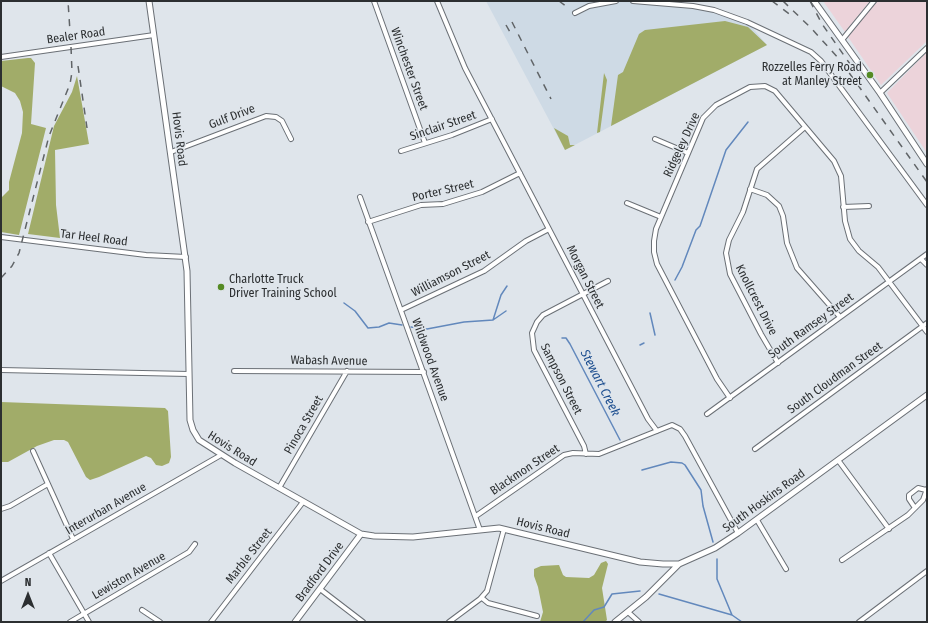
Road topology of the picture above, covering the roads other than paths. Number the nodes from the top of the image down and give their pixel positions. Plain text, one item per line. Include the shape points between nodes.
1 (148, 1) edge
2 (374, 1) edge
3 (437, 1) edge
4 (616, 1) edge
5 (633, 1) edge
6 (814, 1) edge
7 (874, 1) edge
8 (577, 12) dead end
9 (154, 35) junction
10 (842, 40) junction
11 (927, 48) edge
12 (1, 57) edge
13 (880, 93) junction
14 (492, 119) junction
15 (805, 127) junction
16 (291, 139) dead end
17 (655, 139) dead end
18 (425, 143) junction
19 (401, 151) dead end
20 (171, 152) junction
21 (688, 154) junction
22 (927, 164) edge
23 (520, 173) junction
24 (750, 189) junction
25 (360, 197) dead end
26 (627, 203) dead end
27 (927, 205) edge
28 (869, 206) dead end
29 (843, 207) junction
30 (661, 217) junction
31 (368, 222) junction
32 (549, 229) junction
33 (1, 237) edge
34 (927, 254) edge
35 (186, 257) junction
36 (921, 259) junction
37 (927, 265) edge
38 (608, 281) dead end
39 (890, 281) junction
40 (583, 294) junction
41 (401, 310) junction
42 (840, 317) junction
43 (927, 323) edge
44 (923, 326) junction
45 (927, 332) edge
46 (778, 363) junction
47 (1, 370) edge
48 (234, 371) dead end
49 (347, 371) junction
50 (424, 372) junction
51 (189, 374) junction
52 (927, 395) edge
53 (730, 398) junction
54 (707, 414) dead end
55 (656, 430) junction
56 (755, 449) dead end
57 (33, 451) dead end
58 (586, 454) junction
59 (221, 455) junction
60 (838, 460) junction
61 (48, 484) junction
62 (279, 488) junction
63 (927, 490) edge
64 (303, 502) junction
65 (915, 508) junction
66 (1, 509) edge
67 (476, 516) junction
68 (757, 520) junction
69 (504, 529) junction
70 (889, 529) junction
71 (480, 530) junction
72 (738, 533) junction
73 (361, 534) junction
74 (73, 539) junction
75 (195, 544) dead end
76 (50, 553) junction
77 (842, 560) dead end
78 (679, 564) junction
79 (786, 569) dead end
80 (927, 571) edge
81 (1, 581) edge
82 (320, 589) junction
83 (482, 598) junction
84 (142, 610) dead end
85 (628, 612) junction
86 (84, 614) junction
87 (537, 616) dead end
88 (70, 622) edge
89 (89, 622) edge
90 (160, 622) edge
91 (211, 622) edge
92 (295, 622) edge
93 (363, 622) edge
94 (449, 622) edge
95 (615, 622) edge
96 (639, 622) edge
97 (859, 622) edge

1 - 9 street, Hovis Road
2 - 18 street, Winchester Street
3 - 14 street, Morgan Street via 457,51
4 - 8 street via 595,4
5 - 27 street via 714,10 747,22 811,52 821,61
6 - 10 street
7 - 10 street
9 - 12 street, Bealer Road
9 - 20 street, Hovis Road
10 - 13 street
11 - 13 street
13 - 22 street
14 - 18 street, Sinclair Street
14 - 23 street, Morgan Street
15 - 21 street, Ridgeley Drive via 775,91 764,86 755,86 720,102 710,110 703,118
15 - 24 street, Knollcrest Drive via 759,167
15 - 29 street, Ridgeley Drive via 838,167
16 - 20 street, Gulf Drive via 282,121 276,117 266,116
17 - 21 street
18 - 19 street, Sinclair Street
20 - 35 street, Hovis Road
21 - 30 street, Ridgeley Drive
23 - 31 street, Porter Street via 482,192 443,204 422,205
23 - 32 street, Morgan Street
24 - 42 street via 767,195 779,206 787,243 797,268
24 - 46 street, Knollcrest Drive via 743,212 729,240 726,253 727,267
25 - 31 street, Wildwood Avenue
26 - 30 street
28 - 29 street
29 - 39 street, Ridgeley Drive via 850,239
30 - 53 street, Ridgeley Drive via 654,241 656,260 714,373
31 - 41 street, Wildwood Avenue
32 - 40 street, Morgan Street
32 - 41 street, Williamson Street via 526,241 484,271
33 - 35 street, Tar Heel Road via 146,255
34 - 36 street, South Ramsey Street
35 - 51 street, Hovis Road
36 - 37 street
36 - 39 street, South Ramsey Street
38 - 40 street, Sampson Street
39 - 42 street, South Ramsey Street
39 - 44 street, Ridgeley Drive
40 - 55 street, Morgan Street
40 - 58 street, Sampson Street via 543,315 533,327 531,338 534,350
41 - 50 street, Wildwood Avenue
42 - 46 street, South Ramsey Street
43 - 44 street, South Cloudman Street
44 - 45 street, Ridgeley Drive
44 - 56 street, South Cloudman Street
46 - 53 street, South Ramsey Street
47 - 51 street
48 - 49 street, Wabash Avenue
49 - 50 street, Wabash Avenue
49 - 62 street, Pinoca Street
50 - 67 street, Wildwood Avenue
51 - 59 street, Hovis Road via 190,420 193,430 199,440
52 - 60 street, South Hoskins Road
53 - 54 street, South Ramsey Street
55 - 58 street, Blackmon Street via 599,454
55 - 72 street via 670,426 681,430
57 - 61 street
58 - 67 street, Blackmon Street via 573,453 561,456
59 - 62 street, Hovis Road
59 - 74 street, Interurban Avenue
60 - 68 street, South Hoskins Road
60 - 70 street
61 - 66 street
61 - 74 street
62 - 64 street, Hovis Road
63 - 65 street via 923,500
63 - 65 street via 918,488 909,495
64 - 73 street, Hovis Road
64 - 91 street, Marble Street
65 - 70 street
67 - 71 street, Wildwood Avenue
68 - 72 street, South Hoskins Road
68 - 79 street
69 - 71 street, Hovis Road
69 - 78 street, Hovis Road via 640,562
69 - 83 street via 490,582
70 - 77 street
71 - 73 street, Hovis Road via 404,537
72 - 78 street, South Hoskins Road via 715,548
73 - 82 street, Bradford Drive
74 - 76 street, Interurban Avenue
75 - 86 street, Lewiston Avenue via 190,552
76 - 81 street, Interurban Avenue
76 - 86 street
78 - 85 street, South Hoskins Road
80 - 97 street
82 - 92 street, Bradford Drive
82 - 93 street
83 - 87 street via 488,603
83 - 94 street
84 - 90 street
85 - 95 street, South Hoskins Road
85 - 96 street
86 - 88 street, Lewiston Avenue
86 - 89 street

